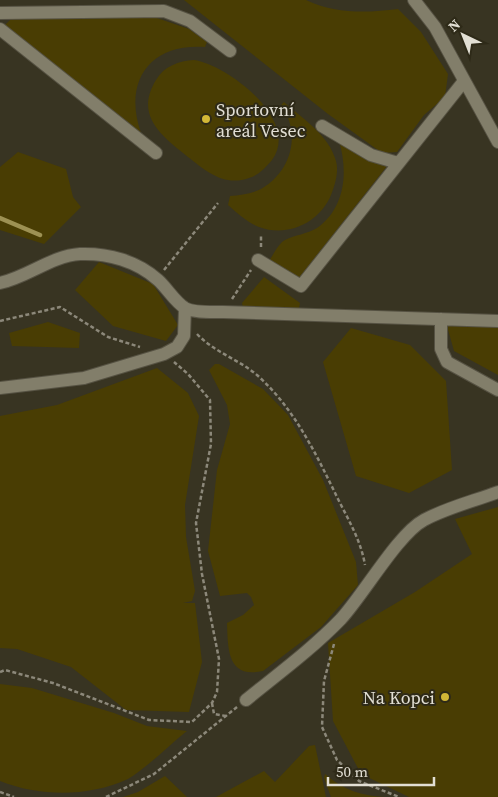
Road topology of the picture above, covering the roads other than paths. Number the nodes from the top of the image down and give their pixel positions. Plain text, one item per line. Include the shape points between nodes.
1 (414, 0) edge
2 (0, 13) edge
3 (0, 29) edge
4 (230, 51) dead end
5 (464, 81) junction
6 (322, 126) dead end
7 (498, 142) edge
8 (156, 153) dead end
9 (398, 163) junction
10 (258, 260) road end
11 (0, 283) edge
12 (185, 314) junction
13 (441, 319) junction
14 (498, 321) edge
15 (0, 388) edge
16 (498, 390) edge
17 (498, 492) edge
18 (246, 700) road end

1 - 5 street via 435,27
2 - 4 street via 164,11 190,21
3 - 8 street
5 - 7 street
5 - 9 street
6 - 9 street via 371,154
9 - 10 street via 301,286
11 - 12 street via 51,261 79,254 106,256 135,263 157,279
12 - 13 street via 223,312
12 - 15 street via 184,336 177,348 164,354 84,378
13 - 14 street
13 - 16 street via 441,349 448,362
17 - 18 street via 423,520 402,540 341,618 302,655

